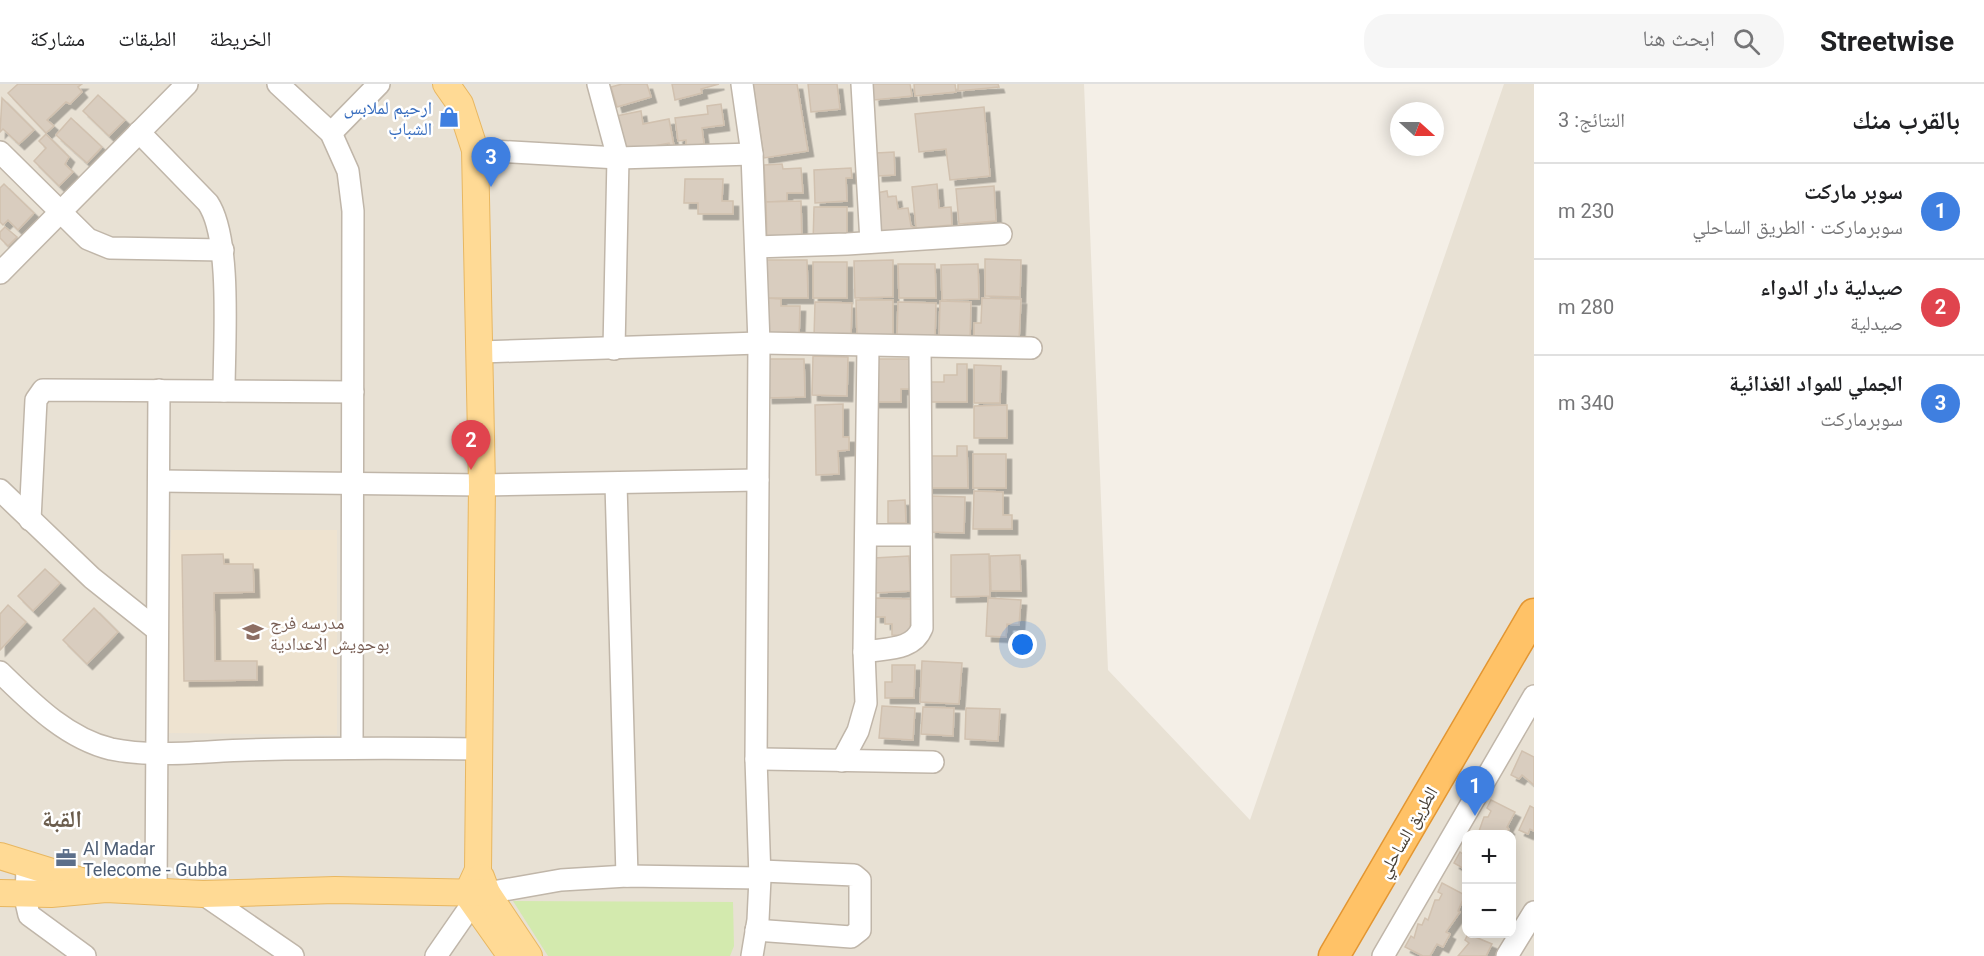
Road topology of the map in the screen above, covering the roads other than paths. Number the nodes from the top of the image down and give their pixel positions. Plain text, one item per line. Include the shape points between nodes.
1 (187, 84) edge
2 (278, 84) edge
3 (379, 84) edge
4 (446, 84) edge
5 (598, 84) edge
6 (742, 84) edge
7 (862, 84) edge
8 (139, 132) junction
9 (331, 133) junction
10 (475, 150) junction
11 (0, 152) edge
12 (752, 154) junction
13 (618, 158) junction
14 (60, 211) junction
15 (1001, 234) dead end
16 (871, 242) junction
17 (757, 247) junction
18 (223, 250) junction
19 (0, 273) edge
20 (759, 343) junction
21 (868, 346) junction
22 (920, 348) junction
23 (1031, 348) dead end
24 (614, 349) junction
25 (481, 352) junction
26 (159, 390) junction
27 (224, 391) junction
28 (353, 392) junction
29 (758, 480) junction
30 (160, 481) junction
31 (352, 484) junction
32 (616, 484) junction
33 (482, 485) junction
34 (0, 490) edge
35 (30, 520) junction
36 (866, 535) junction
37 (921, 535) junction
38 (1534, 614) edge
39 (156, 629) junction
40 (864, 652) junction
41 (0, 672) edge
42 (1534, 696) edge
43 (352, 748) junction
44 (480, 749) junction
45 (156, 752) junction
46 (756, 759) junction
47 (842, 761) junction
48 (933, 762) dead end
49 (0, 856) edge
50 (27, 866) junction
51 (760, 874) junction
52 (627, 876) junction
53 (106, 889) junction
54 (0, 892) edge
55 (156, 892) junction
56 (26, 893) junction
57 (204, 894) junction
58 (475, 897) junction
59 (1534, 912) edge
60 (756, 930) junction
61 (85, 956) edge
62 (293, 956) edge
63 (436, 956) edge
64 (511, 956) edge
65 (529, 956) edge
66 (752, 956) edge
67 (1334, 956) edge
68 (1383, 956) edge
69 (1507, 956) edge

1 - 8 street
2 - 9 street
3 - 9 street
4 - 10 main road via 460,104
5 - 13 street
6 - 12 street
7 - 16 street
8 - 14 street
8 - 18 street via 208,203 216,215
9 - 28 street via 348,171 353,211
10 - 13 street
10 - 25 main road
11 - 14 street
12 - 13 street
12 - 17 street
13 - 24 street
14 - 18 street via 99,246
14 - 19 street
15 - 16 street
16 - 17 street
17 - 20 street
18 - 27 street
20 - 21 street
20 - 24 street
20 - 29 street
21 - 22 street
21 - 36 street
22 - 23 street
22 - 37 street
24 - 25 street
25 - 33 main road
26 - 27 street
26 - 30 street
26 - 35 street via 48,388 39,394
27 - 28 street
28 - 31 street
29 - 32 street
29 - 46 street
30 - 31 street
30 - 39 street
31 - 33 street
31 - 43 street
32 - 33 street
32 - 52 street
33 - 44 main road
34 - 35 street
35 - 39 street via 92,579
36 - 37 street
36 - 40 street
37 - 40 street via 922,628 918,638 910,645
38 - 67 highway, الطريق الساحلي
39 - 45 street
40 - 47 street via 866,703 858,731
41 - 45 street via 44,714 87,740 110,748
42 - 68 street
43 - 44 street
43 - 45 street
44 - 58 main road
45 - 55 street
46 - 47 street
46 - 51 street
47 - 48 street
49 - 50 main road
50 - 53 main road
50 - 56 street
51 - 52 street
51 - 60 street
51 - 60 street via 855,875 860,880 860,930 851,937
52 - 58 street via 561,880
53 - 55 main road
53 - 56 main road
54 - 56 main road
55 - 57 main road
56 - 61 street via 27,910 33,920
57 - 58 main road via 335,890
57 - 62 street
58 - 63 street
58 - 64 main road
58 - 65 main road
59 - 69 street
60 - 66 street

